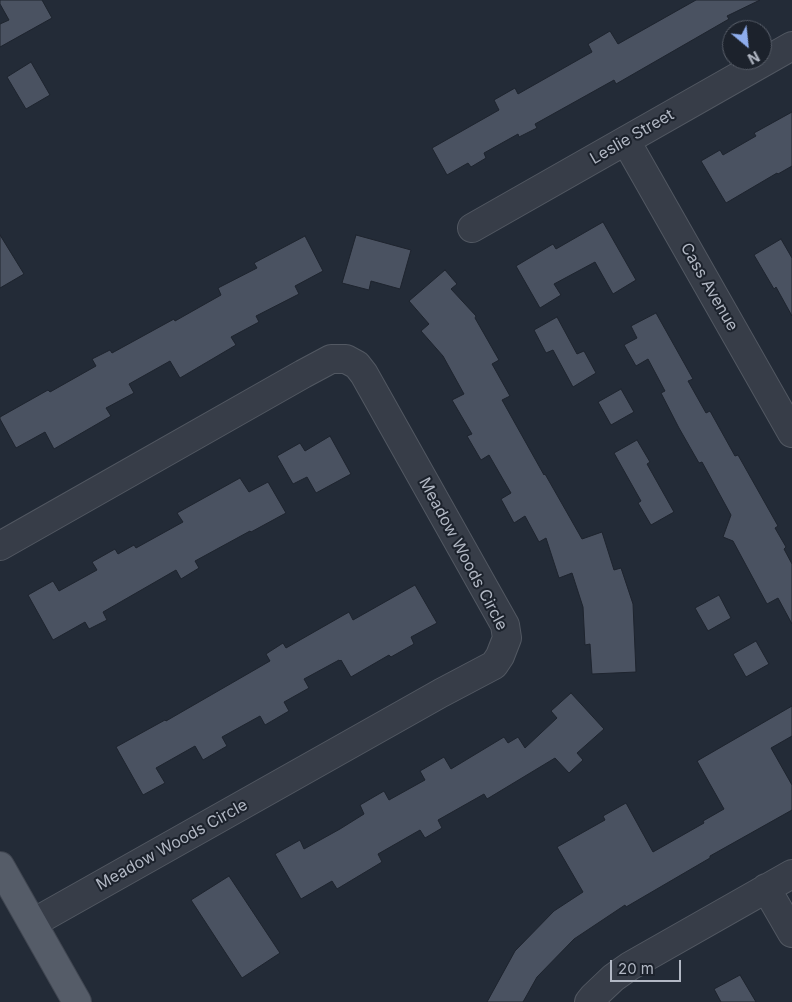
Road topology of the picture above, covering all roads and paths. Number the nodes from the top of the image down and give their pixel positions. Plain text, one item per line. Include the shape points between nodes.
1 (792, 46) edge
2 (626, 141) junction
3 (472, 228) dead end
4 (792, 433) edge
5 (0, 546) edge
6 (0, 866) edge
7 (792, 874) edge
8 (766, 888) junction
9 (32, 923) junction
10 (792, 933) edge
11 (77, 1002) edge
12 (589, 1002) edge

1 - 2 street, Leslie Street
2 - 3 street, Leslie Street
2 - 4 street, Cass Avenue
5 - 9 street, Meadow Woods Circle via 303,374 331,359 346,359 357,364 369,382 505,625 507,638 494,665
6 - 9 main road
7 - 8 street
8 - 10 street
8 - 12 street via 630,966
9 - 11 main road

